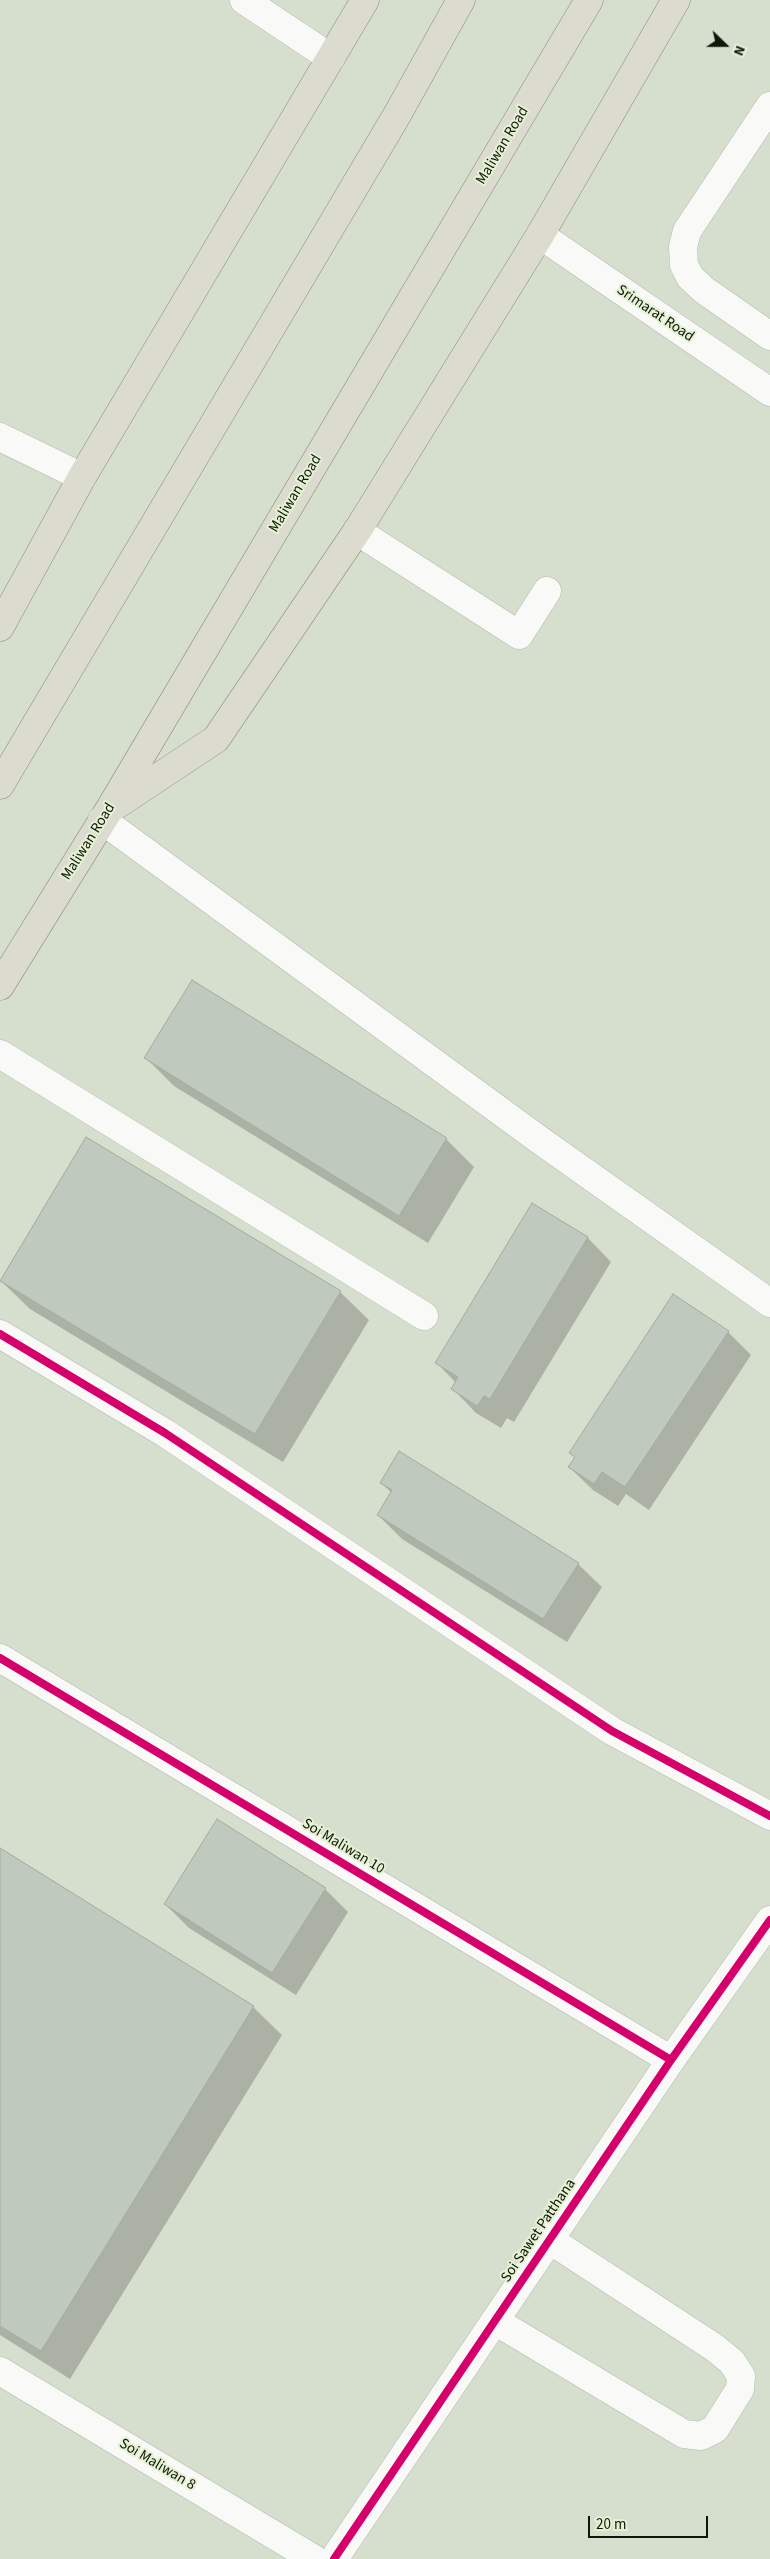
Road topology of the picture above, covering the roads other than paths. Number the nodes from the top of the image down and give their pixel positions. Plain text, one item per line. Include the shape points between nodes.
1 (244, 0) edge
2 (365, 0) edge
3 (462, 0) edge
4 (589, 0) edge
5 (676, 0) edge
6 (331, 58) junction
7 (770, 106) edge
8 (540, 235) junction
9 (770, 336) edge
10 (770, 392) edge
11 (0, 437) edge
12 (82, 477) junction
13 (357, 531) junction
14 (547, 591) dead end
15 (0, 627) edge
16 (0, 785) edge
17 (106, 815) junction
18 (0, 986) edge
19 (0, 1054) edge
20 (770, 1303) edge
21 (424, 1316) dead end
22 (0, 1334) edge
23 (0, 1658) edge
24 (770, 1816) edge
25 (770, 1920) edge
26 (671, 2060) junction
27 (550, 2240) junction
28 (495, 2321) junction
29 (0, 2371) edge
30 (314, 2559) edge
31 (334, 2559) edge

1 - 6 street
2 - 6 main road
3 - 16 main road
4 - 17 main road, Maliwan Road
5 - 8 main road
6 - 12 main road
7 - 9 street via 687,231 683,247 684,265 690,278
8 - 10 street, Srimarat Road
8 - 13 main road
11 - 12 street
12 - 15 main road
13 - 14 street via 519,635
13 - 17 main road via 216,738
17 - 18 main road, Maliwan Road
17 - 20 street via 541,1141
19 - 21 street
22 - 24 street via 165,1433 612,1731
23 - 26 street, Soi Maliwan 10
25 - 26 street, Soi Sawet Patthana
26 - 27 street, Soi Sawet Patthana
27 - 28 street, Soi Sawet Patthana
27 - 28 street via 716,2348 732,2362 741,2376 740,2388 715,2429 701,2436 684,2434
28 - 31 street, Soi Sawet Patthana
29 - 30 street, Soi Maliwan 8

